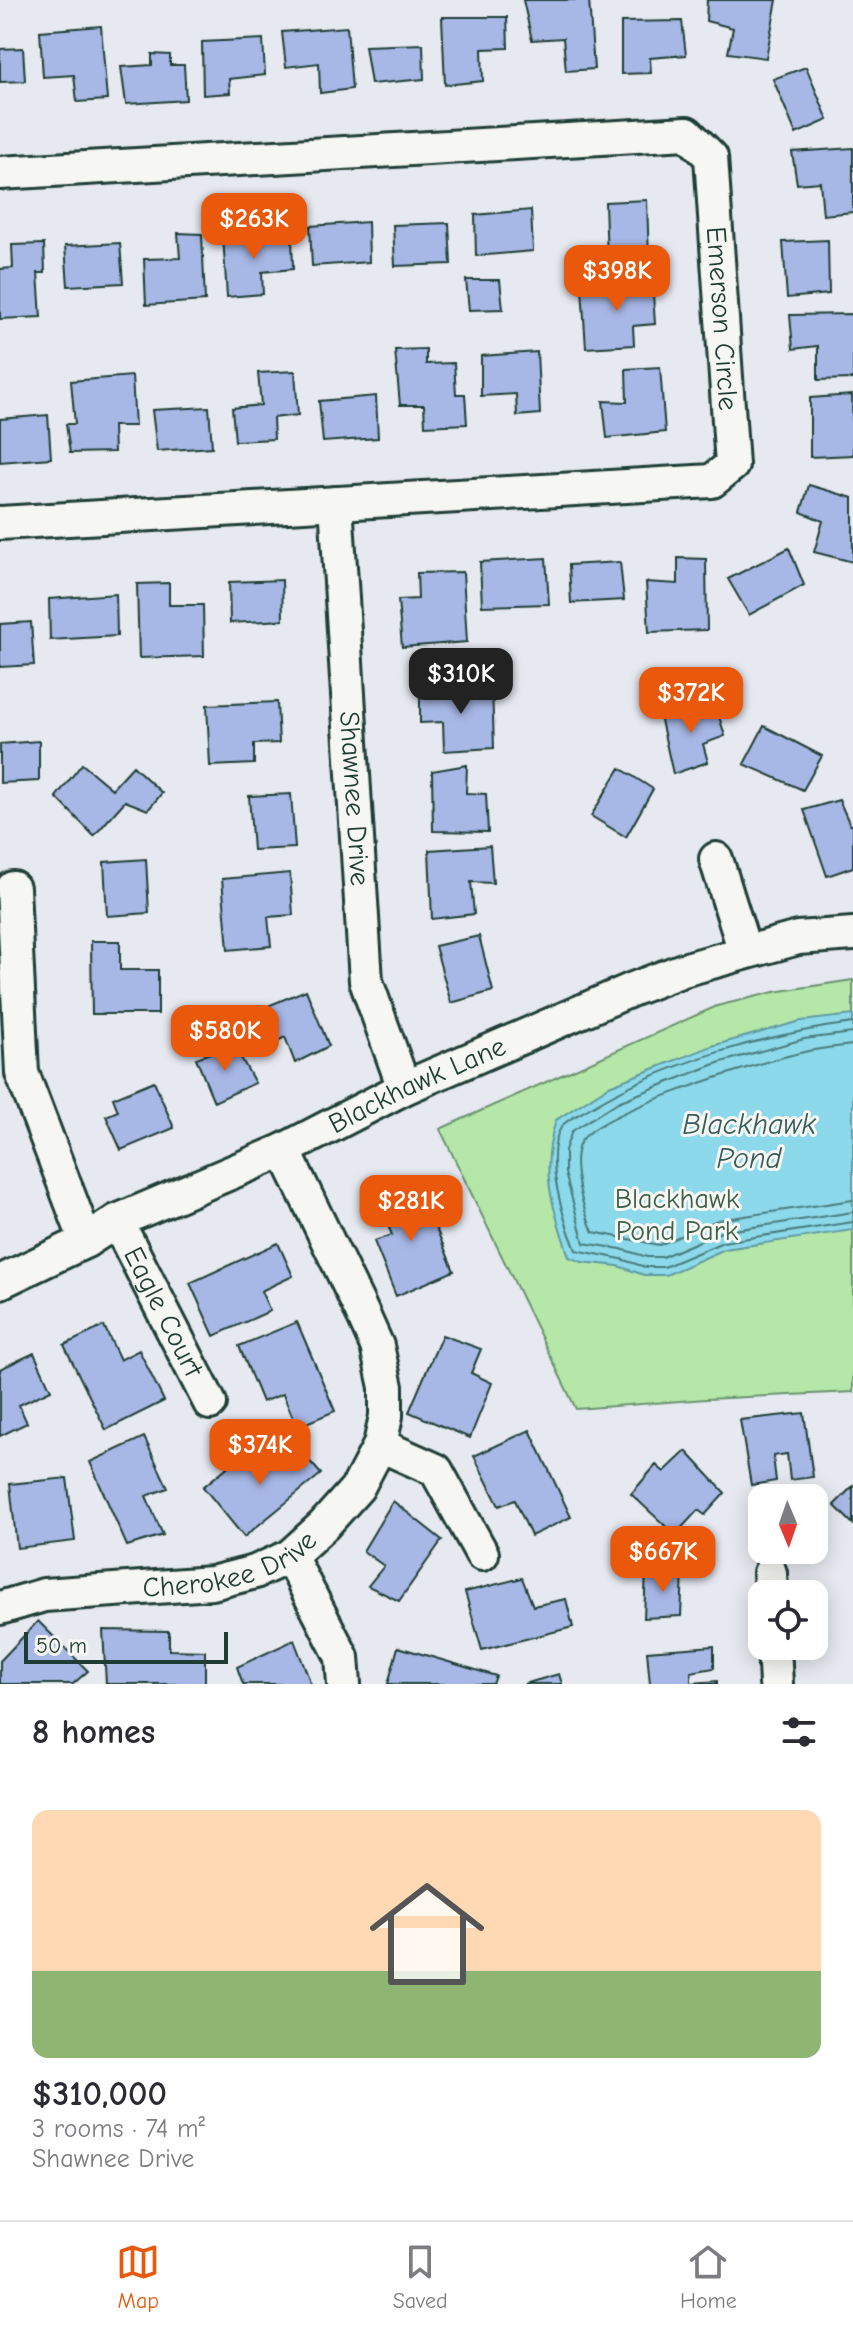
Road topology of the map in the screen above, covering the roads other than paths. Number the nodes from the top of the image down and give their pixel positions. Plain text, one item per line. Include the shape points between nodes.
1 (0, 173) edge
2 (336, 503) junction
3 (0, 523) edge
4 (716, 859) dead end
5 (13, 888) dead end
6 (853, 934) edge
7 (745, 952) junction
8 (404, 1088) junction
9 (284, 1150) junction
10 (117, 1221) junction
11 (86, 1241) junction
12 (0, 1282) edge
13 (210, 1403) dead end
14 (380, 1445) junction
15 (482, 1554) dead end
16 (290, 1556) junction
17 (0, 1608) edge
18 (775, 1660) edge
19 (344, 1684) edge
20 (776, 1684) edge

1 - 2 street, Emerson Circle via 687,133 711,157 732,465 712,481
2 - 3 street, Emerson Circle
2 - 8 street, Shawnee Drive via 366,981
4 - 7 street
5 - 11 street via 22,1073
6 - 7 street, Blackhawk Lane via 798,938
7 - 8 street, Blackhawk Lane via 633,989
8 - 9 street, Blackhawk Lane
9 - 10 street, Blackhawk Lane
9 - 14 street, Cherokee Drive via 377,1346 386,1387
10 - 11 street, Blackhawk Lane
10 - 13 street, Eagle Court
11 - 12 street, Blackhawk Lane
14 - 15 street via 436,1470
14 - 16 street, Cherokee Drive via 358,1487
16 - 17 street, Cherokee Drive via 212,1583 44,1595
16 - 19 street via 342,1657
18 - 20 street

